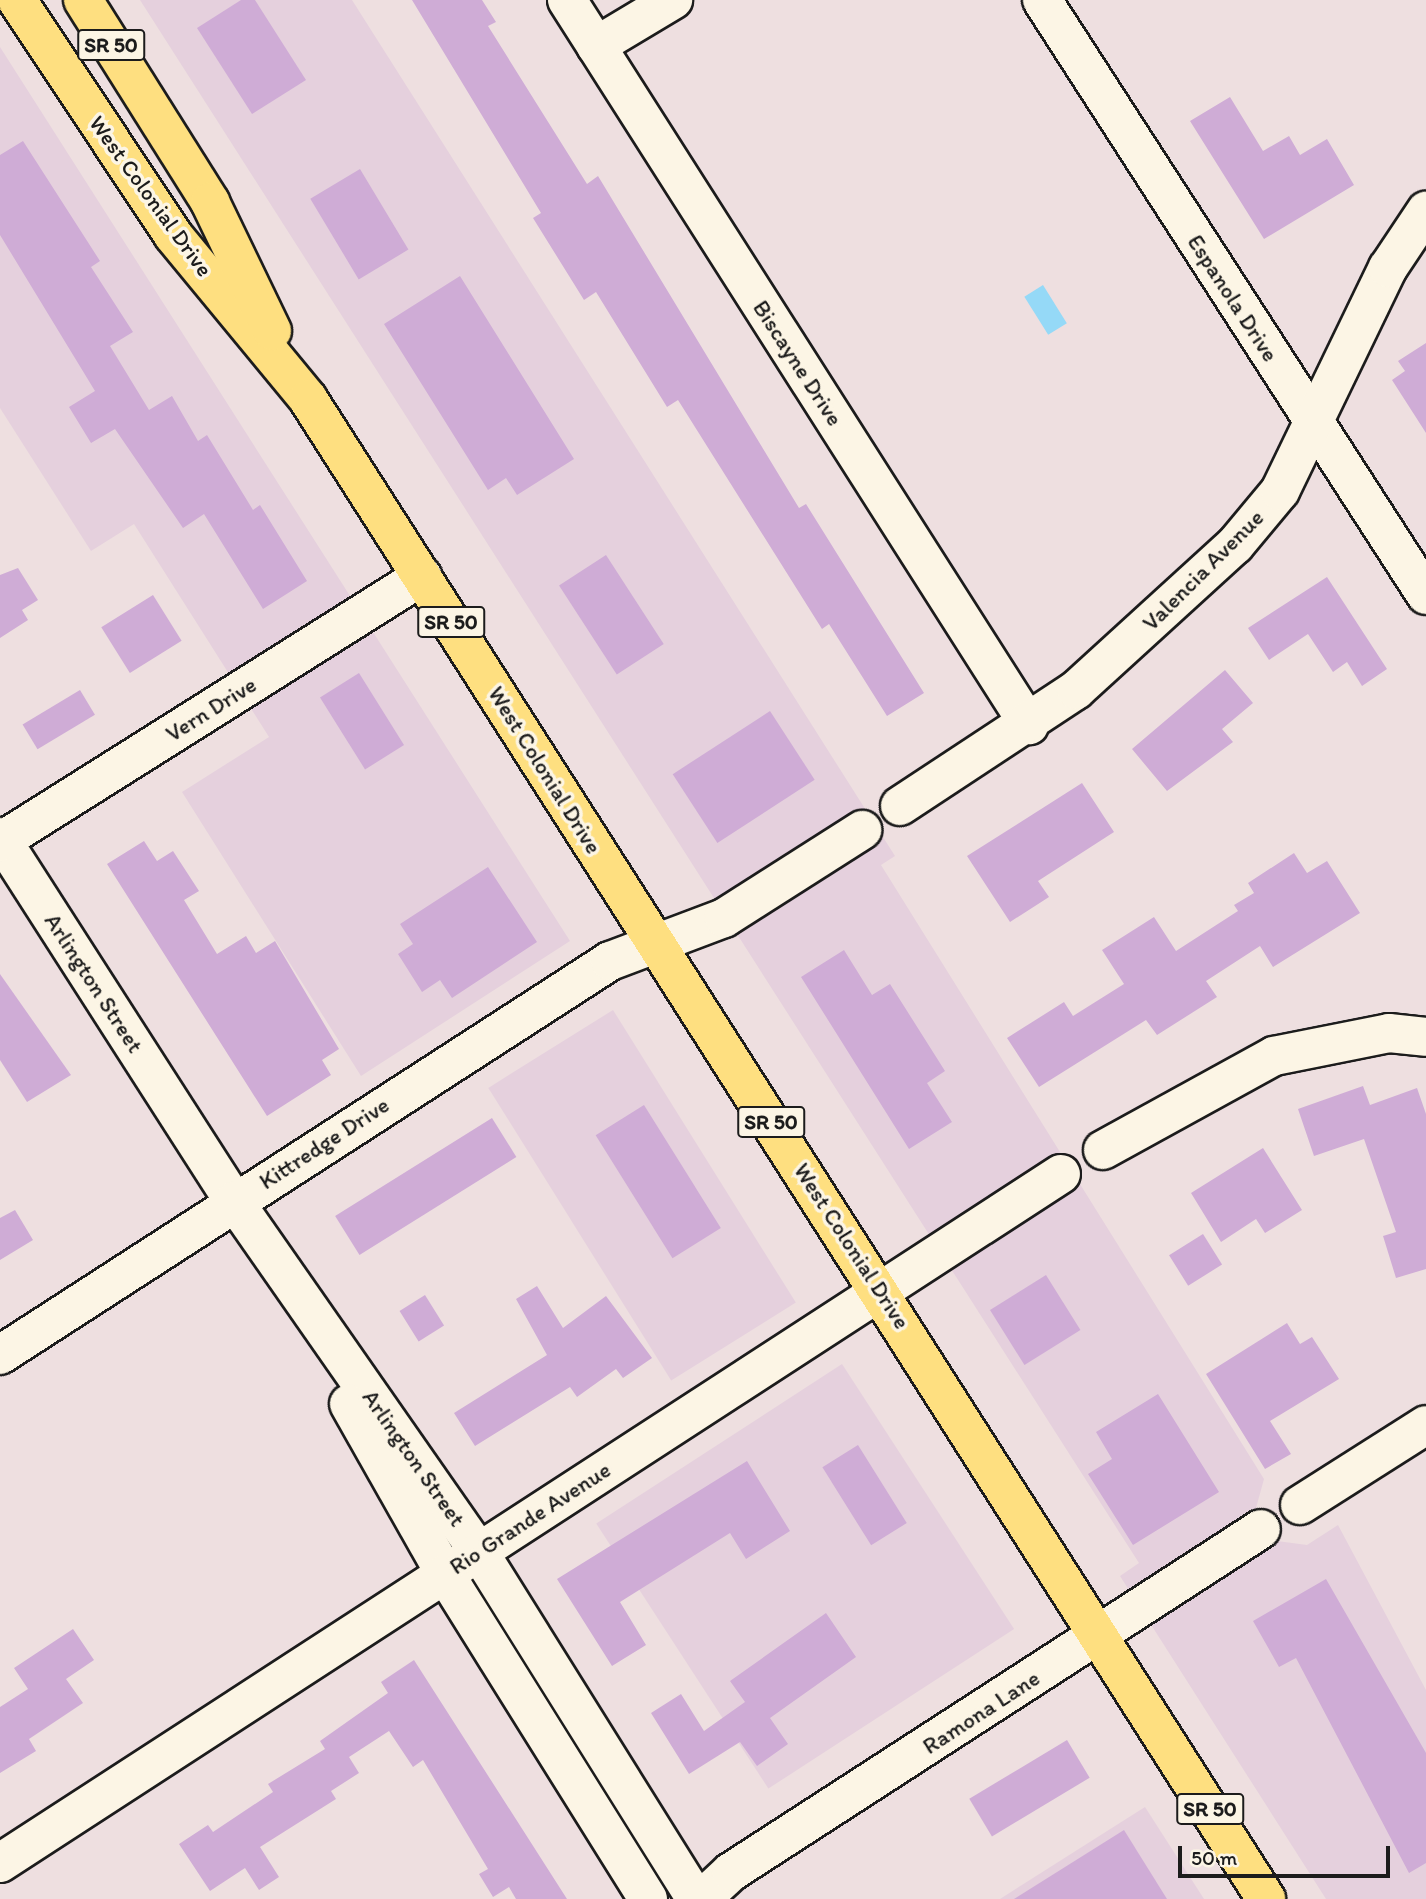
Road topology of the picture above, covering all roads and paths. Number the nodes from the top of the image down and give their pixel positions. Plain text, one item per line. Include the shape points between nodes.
1 (17, 0) edge
2 (83, 0) edge
3 (567, 0) edge
4 (673, 0) edge
5 (1042, 0) edge
6 (596, 46) junction
7 (1426, 211) edge
8 (297, 384) junction
9 (1315, 426) junction
10 (422, 576) junction
11 (1426, 595) edge
12 (1029, 725) junction
13 (900, 806) dead end
14 (862, 830) dead end
15 (1, 840) edge
16 (656, 946) junction
17 (1426, 1037) edge
18 (1103, 1150) dead end
19 (1061, 1174) dead end
20 (234, 1201) junction
21 (881, 1291) junction
22 (0, 1354) edge
23 (1426, 1424) edge
24 (1300, 1505) dead end
25 (1261, 1529) dead end
26 (479, 1552) junction
27 (445, 1574) junction
28 (1100, 1635) junction
29 (0, 1863) edge
30 (649, 1899) edge
31 (696, 1899) edge
32 (702, 1899) edge
33 (1266, 1899) edge

1 - 8 highway, West Colonial Drive / SR 50 via 173,235
2 - 8 highway, West Colonial Drive / SR 50 via 210,202
3 - 6 street, Biscayne Drive
4 - 6 street
5 - 9 street, Espanola Drive
6 - 12 street, Biscayne Drive
7 - 9 street, Valencia Avenue via 1388,268
8 - 10 highway, West Colonial Drive / SR 50
9 - 11 street, Espanola Drive
9 - 12 street, Valencia Avenue via 1280,491 1235,545 1076,690
10 - 15 street, Vern Drive
10 - 16 highway, West Colonial Drive / SR 50
12 - 13 street, Valencia Avenue
14 - 16 street via 724,918
15 - 20 street, Arlington Street
16 - 20 street, Kittredge Drive via 610,961
16 - 21 highway, West Colonial Drive / SR 50
17 - 18 street via 1389,1033 1274,1056
19 - 21 street, Rio Grande Avenue
20 - 22 street, Kittredge Drive
20 - 26 street, Arlington Street
20 - 27 street, Arlington Street
21 - 26 street, Rio Grande Avenue
21 - 28 highway, West Colonial Drive / SR 50
23 - 24 street
25 - 28 street, Ramona Lane
26 - 27 street, Rio Grande Avenue
26 - 31 street, Arlington Street
27 - 29 street, Rio Grande Avenue
27 - 30 street, Arlington Street
28 - 32 street, Ramona Lane via 731,1872
28 - 33 highway, West Colonial Drive / SR 50

